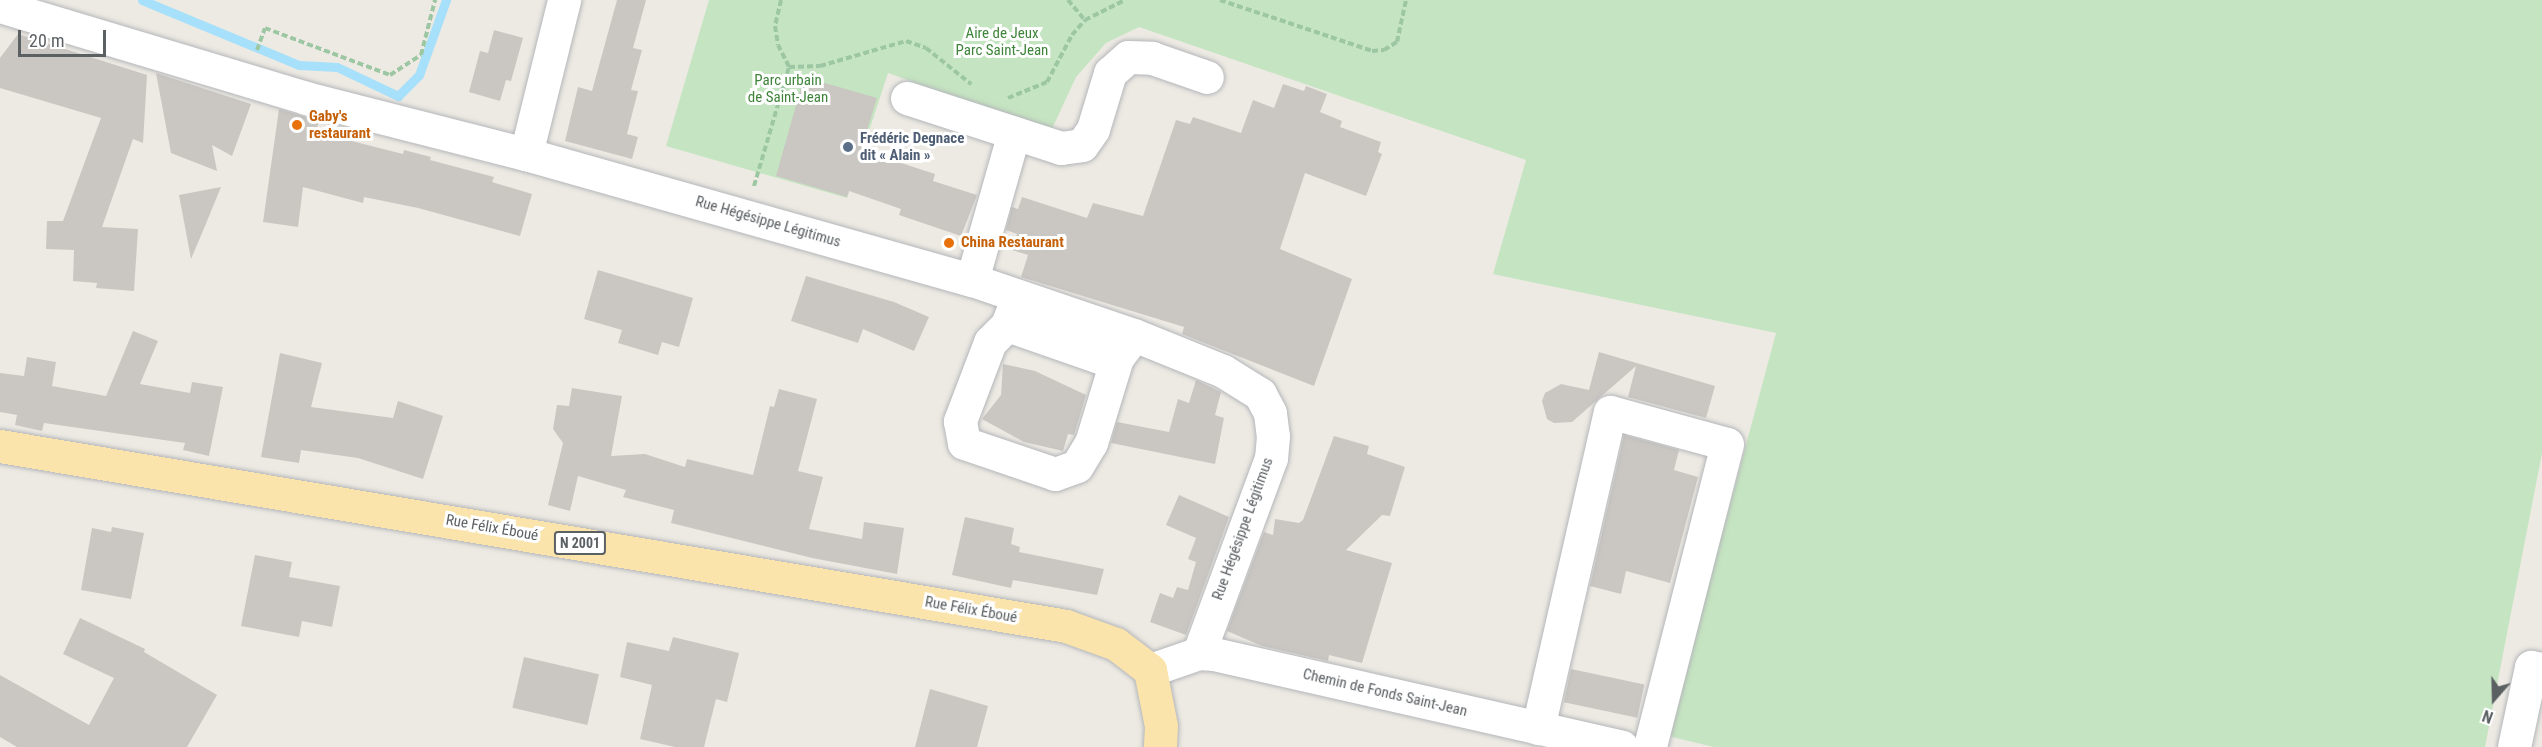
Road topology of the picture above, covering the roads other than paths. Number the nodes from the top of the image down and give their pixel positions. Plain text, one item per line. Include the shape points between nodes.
1 (564, 0) edge
2 (5, 9) edge
3 (1207, 77) dead end
4 (907, 98) dead end
5 (1014, 133) junction
6 (526, 154) junction
7 (972, 280) junction
8 (1013, 310) junction
9 (1125, 347) junction
10 (0, 446) edge
11 (1199, 653) junction
12 (2542, 669) edge
13 (1150, 670) junction
14 (1538, 728) junction
15 (1160, 747) edge
16 (1622, 747) edge
17 (1650, 747) edge
18 (2514, 747) edge

1 - 6 street
2 - 6 street, Rue Hégésippe Légitimus via 306,98
3 - 5 street via 1152,58 1128,57 1110,73 1093,129 1082,145 1061,148
4 - 5 street
5 - 7 street
6 - 7 street, Rue Hégésippe Légitimus
7 - 8 street, Rue Hégésippe Légitimus
8 - 9 street, Rue Hégésippe Légitimus
8 - 9 street via 990,342 960,421 964,443 1056,474 1077,466 1091,443
9 - 11 street, Rue Hégésippe Légitimus via 1223,371 1260,394 1270,413 1271,458
10 - 13 main road, Rue Félix Éboué / N 2001 via 1066,626 1116,644
11 - 13 street
11 - 14 street, Chemin de Fonds Saint-Jean
12 - 18 street via 2531,667
13 - 15 main road via 1161,726
14 - 16 street, Chemin de Fonds Saint-Jean
14 - 17 street via 1610,412 1727,444

